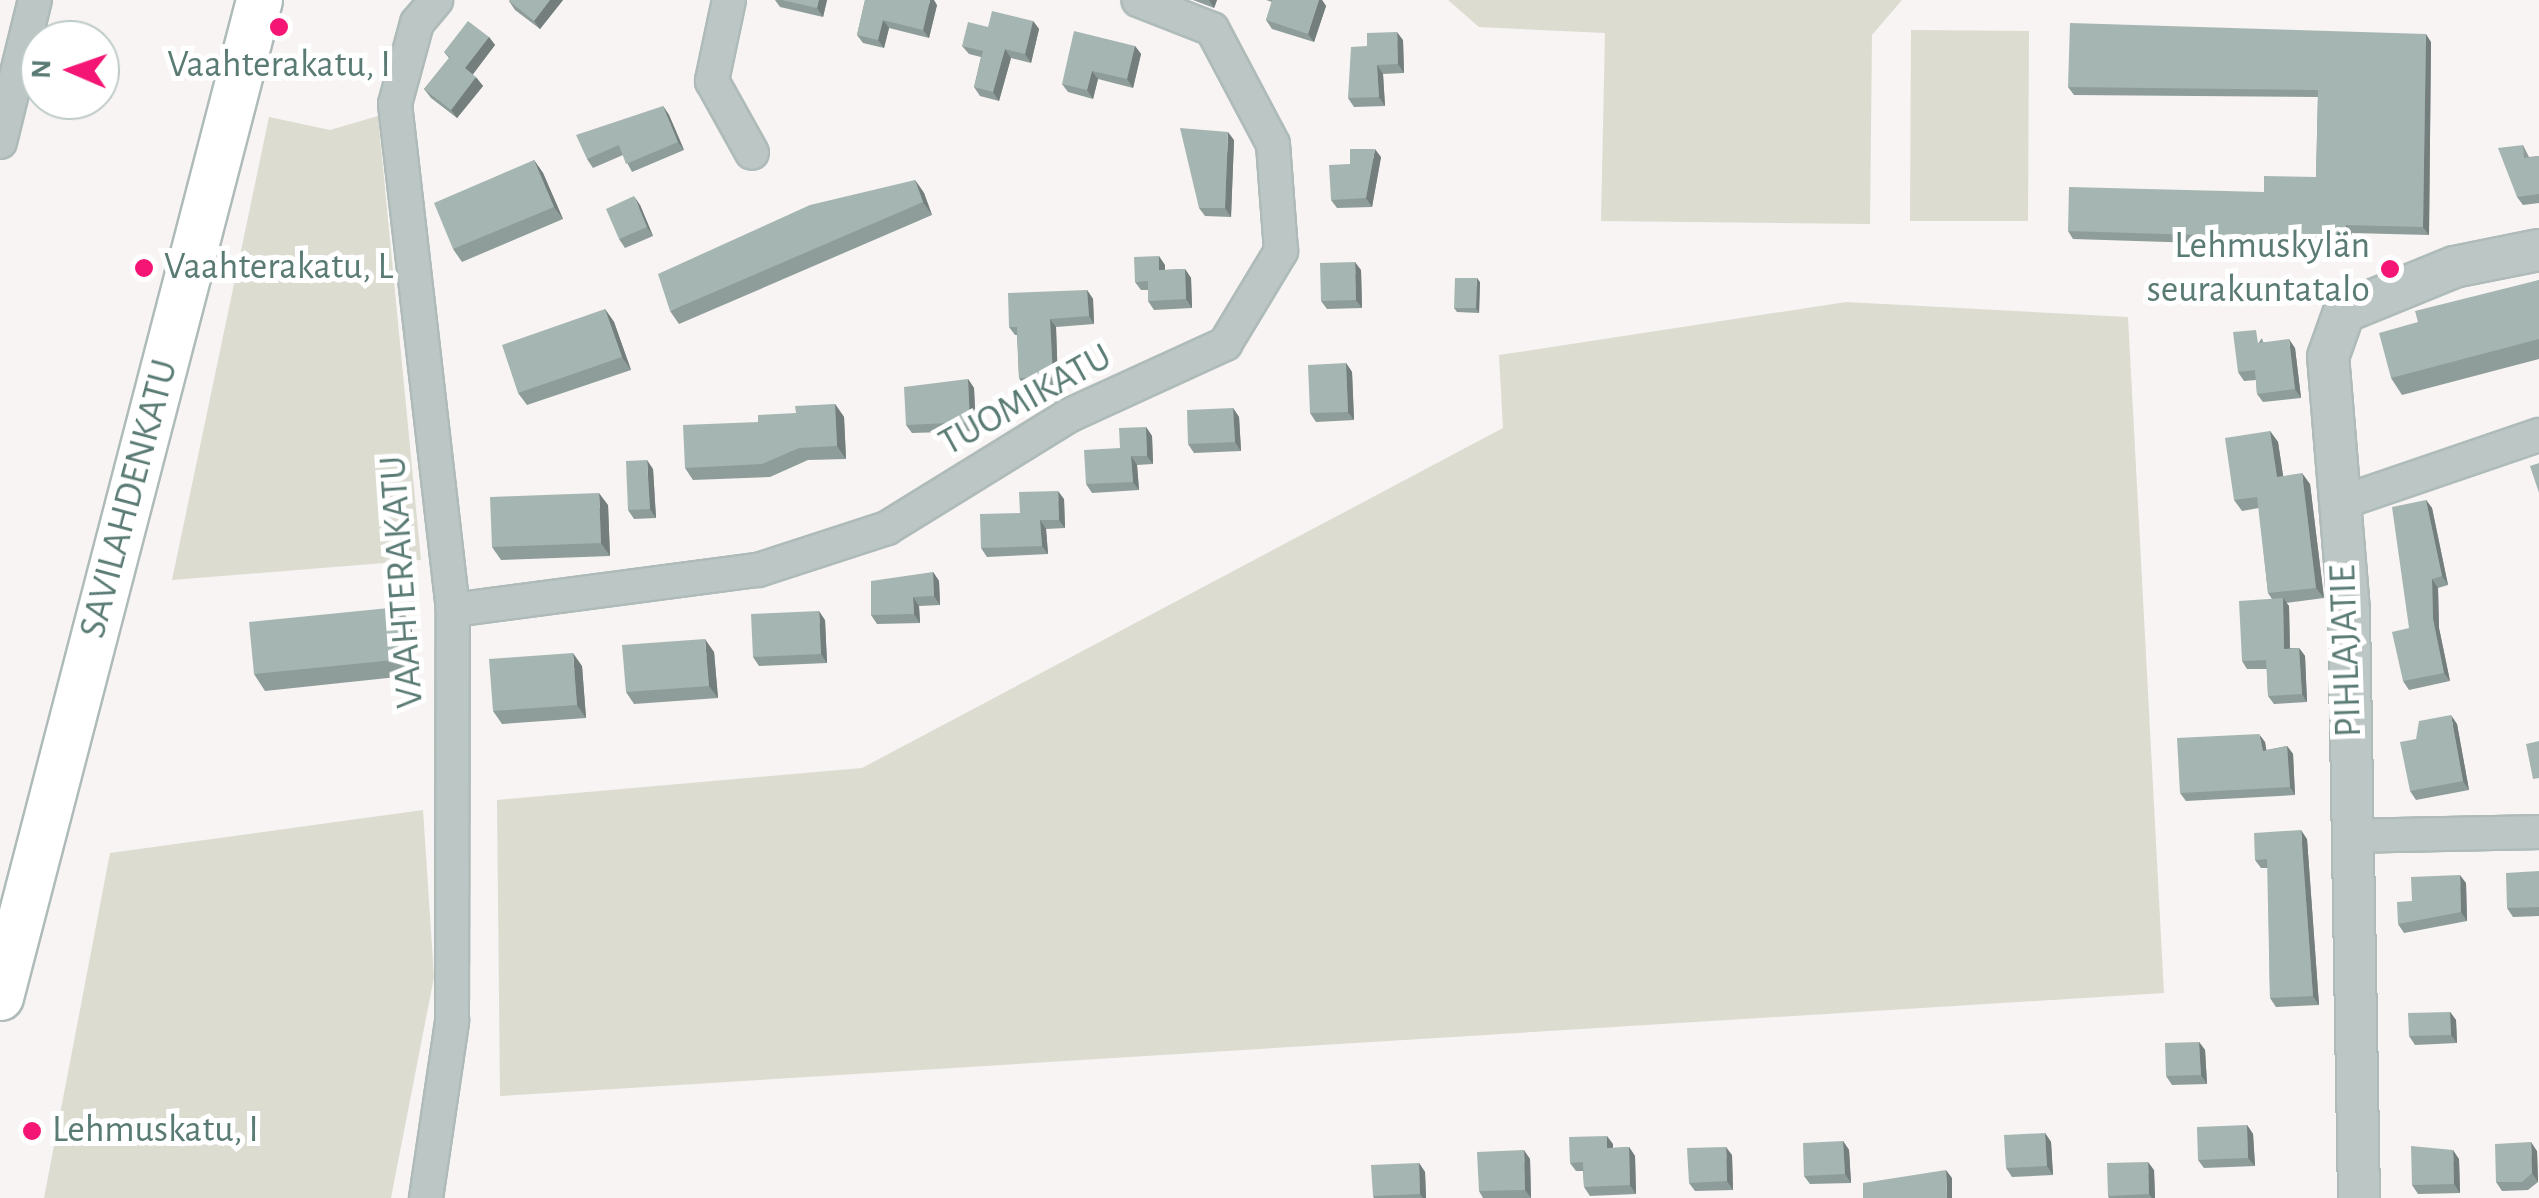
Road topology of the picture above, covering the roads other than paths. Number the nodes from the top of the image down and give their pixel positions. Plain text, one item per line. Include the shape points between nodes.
1 (34, 0) edge
2 (259, 0) edge
3 (728, 0) edge
4 (1138, 0) edge
5 (427, 12) edge
6 (0, 142) edge
7 (752, 153) dead end
8 (2539, 250) edge
9 (2539, 436) edge
10 (2340, 503) junction
11 (453, 610) junction
12 (2539, 832) edge
13 (2350, 836) junction
14 (0, 998) edge
15 (426, 1198) edge
16 (2359, 1198) edge

1 - 6 street
2 - 14 main road, SAVILAHDENKATU
3 - 7 street via 712,81
4 - 11 street, TUOMIKATU via 1212,29 1273,144 1280,250 1225,344 1068,416 887,528 758,570
5 - 11 street, VAAHTERAKATU via 395,104
8 - 10 street, PIHLAJATIE via 2454,267 2344,312 2328,357
9 - 10 street
10 - 13 street, PIHLAJATIE
11 - 15 street, VAAHTERAKATU via 452,1021
12 - 13 street
13 - 16 street, PIHLAJATIE

